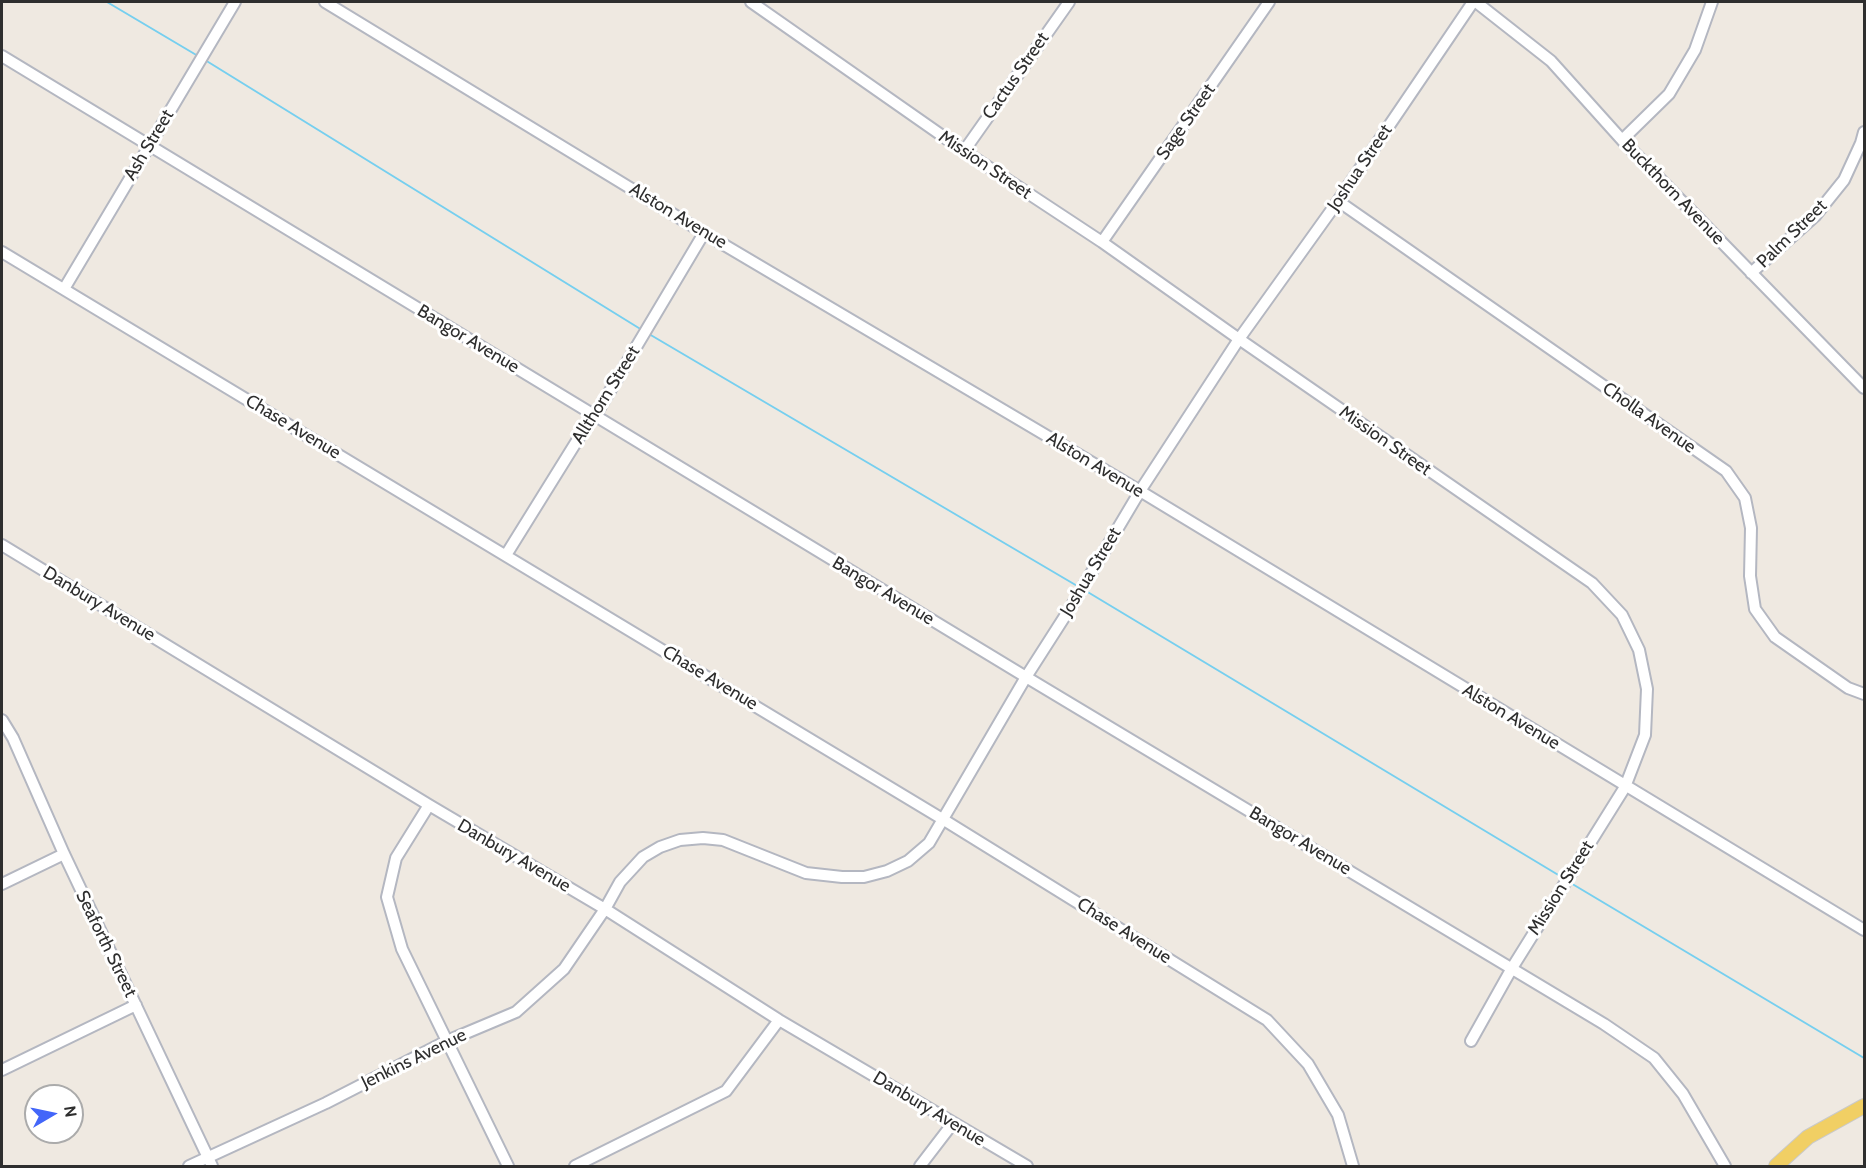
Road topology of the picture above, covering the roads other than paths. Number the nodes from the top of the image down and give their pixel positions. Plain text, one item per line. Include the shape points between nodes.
1 (235, 2) edge
2 (325, 2) edge
3 (751, 2) edge
4 (1069, 2) edge
5 (1269, 2) edge
6 (1474, 2) edge
7 (1712, 2) edge
8 (2, 56) edge
9 (1864, 132) edge
10 (1622, 140) junction
11 (149, 145) junction
12 (964, 151) junction
13 (1338, 201) junction
14 (705, 233) junction
15 (1102, 242) junction
16 (2, 252) edge
17 (1751, 273) junction
18 (64, 289) junction
19 (1239, 339) junction
20 (1864, 388) edge
21 (593, 415) junction
22 (1140, 491) junction
23 (2, 544) edge
24 (506, 555) junction
25 (1026, 677) junction
26 (1864, 694) edge
27 (2, 720) edge
28 (1625, 786) junction
29 (429, 806) junction
30 (944, 820) junction
31 (64, 854) junction
32 (2, 884) edge
33 (605, 909) junction
34 (1864, 930) edge
35 (1512, 968) junction
36 (136, 1005) junction
37 (779, 1020) junction
38 (447, 1041) junction
39 (1471, 1041) dead end
40 (2, 1070) edge
41 (1864, 1106) edge
42 (953, 1124) junction
43 (210, 1162) edge
44 (189, 1167) edge
45 (508, 1167) edge
46 (575, 1167) edge
47 (920, 1167) edge
48 (1027, 1167) edge
49 (1353, 1167) edge
50 (1725, 1167) edge
51 (1776, 1167) edge

1 - 11 street, Ash Street
2 - 14 street, Alston Avenue
3 - 12 street, Mission Street
4 - 12 street, Cactus Street
5 - 15 street, Sage Street
6 - 10 street, Buckthorn Avenue via 1551,61
6 - 13 street, Joshua Street
7 - 10 street via 1695,50 1669,94
8 - 11 street, Bangor Avenue
9 - 17 street, Palm Street via 1844,180 1815,216
10 - 17 street, Buckthorn Avenue
11 - 18 street, Ash Street
11 - 21 street, Bangor Avenue
12 - 15 street, Mission Street
13 - 19 street, Joshua Street
13 - 26 street, Cholla Avenue via 1726,471 1745,498 1751,528 1750,576 1755,609 1775,637 1848,688
14 - 21 street, Allthorn Street
14 - 22 street, Alston Avenue
15 - 19 street, Mission Street
16 - 18 street, Chase Avenue
17 - 20 street, Buckthorn Avenue
18 - 24 street, Chase Avenue
19 - 22 street, Joshua Street
19 - 28 street, Mission Street via 1592,584 1622,615 1639,650 1647,689 1645,735
21 - 24 street, Allthorn Street
21 - 25 street, Bangor Avenue
22 - 25 street, Joshua Street
22 - 28 street, Alston Avenue
23 - 29 street, Danbury Avenue
24 - 30 street, Chase Avenue
25 - 30 street, Joshua Street
25 - 35 street, Bangor Avenue
27 - 31 street, Seaforth Street
28 - 34 street, Alston Avenue
28 - 35 street, Mission Street
29 - 33 street, Danbury Avenue
29 - 38 street via 396,858 387,897 402,949
30 - 33 street, Joshua Street via 929,843 908,861 864,877 806,873 723,840 680,840 643,857 620,882
30 - 49 street, Chase Avenue via 1267,1020 1308,1064 1338,1115
31 - 32 street
31 - 36 street, Seaforth Street
33 - 37 street, Danbury Avenue
33 - 38 street, Jenkins Avenue via 564,969 516,1012
35 - 39 street, Mission Street
35 - 50 street, Bangor Avenue via 1654,1058 1683,1094
36 - 40 street
36 - 43 street, Seaforth Street
37 - 42 street, Danbury Avenue
37 - 46 street via 726,1091
38 - 43 street, Jenkins Avenue
38 - 45 street
41 - 51 main road via 1808,1137
42 - 47 street
42 - 48 street, Danbury Avenue
43 - 44 street, Jenkins Avenue

